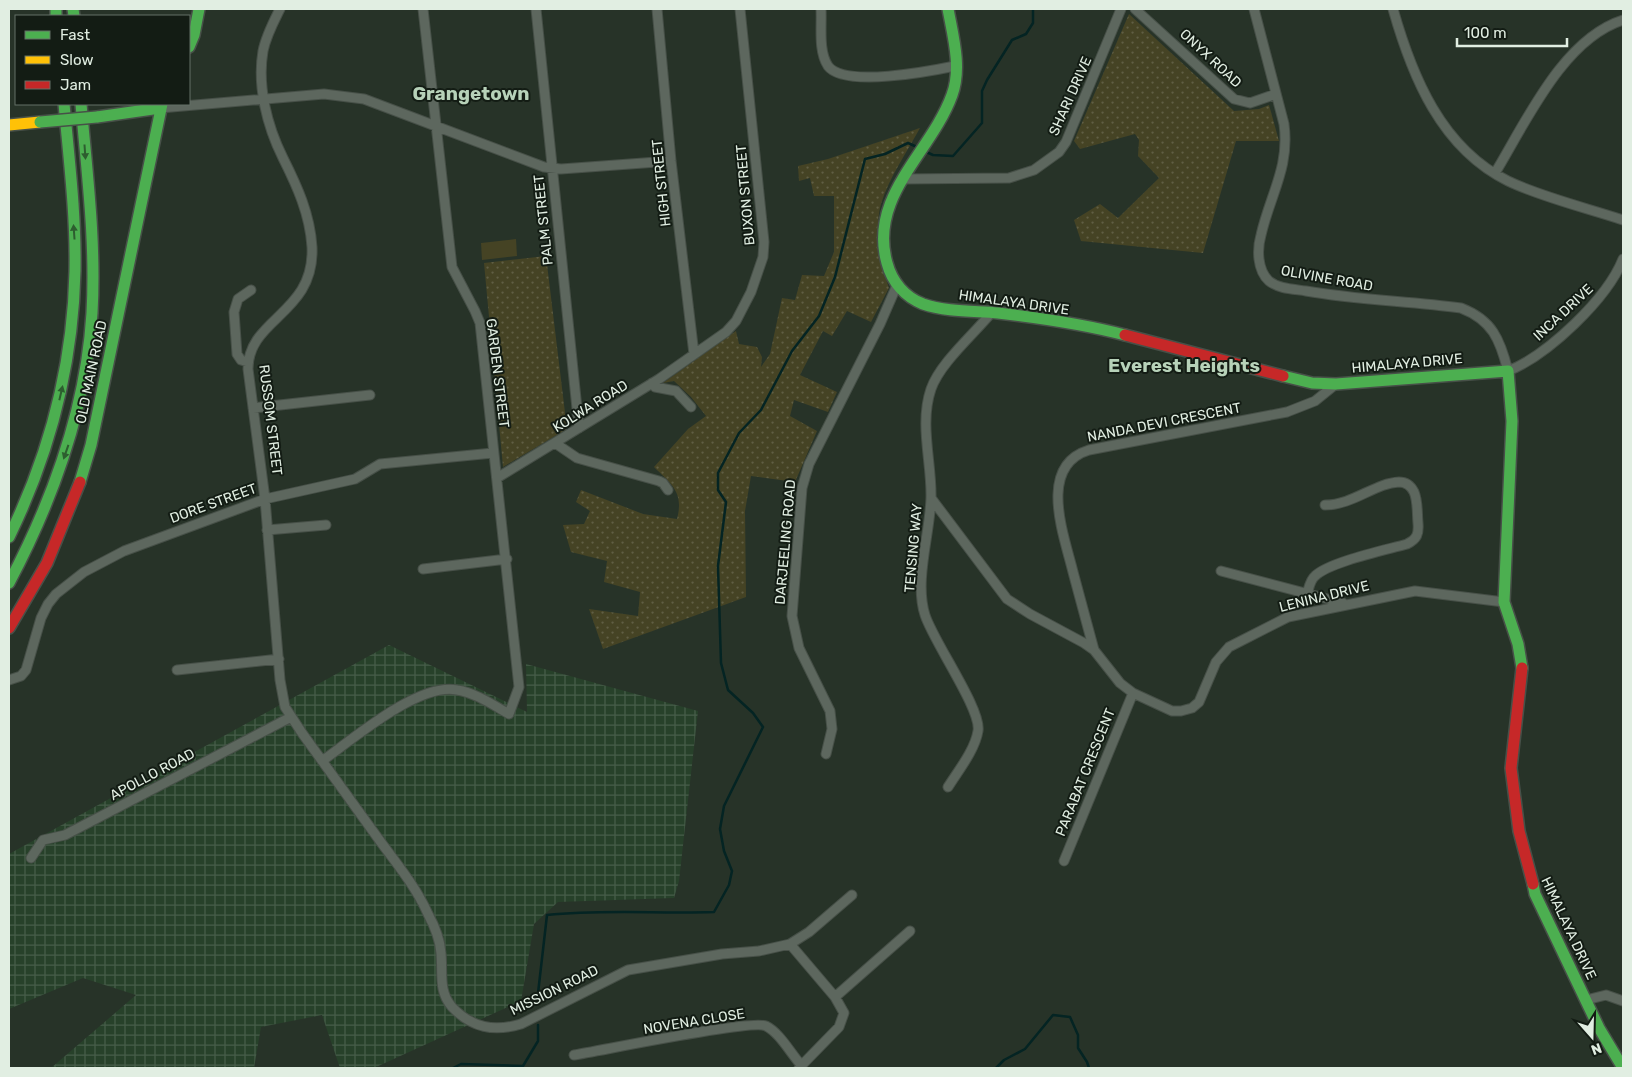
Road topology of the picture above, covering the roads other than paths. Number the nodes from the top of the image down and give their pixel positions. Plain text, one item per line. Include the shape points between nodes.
1 (199, 9) edge
2 (280, 9) edge
3 (424, 9) edge
4 (536, 9) edge
5 (657, 9) edge
6 (740, 9) edge
7 (821, 9) edge
8 (948, 9) edge
9 (1121, 9) edge
10 (1135, 9) edge
11 (1254, 9) edge
12 (1393, 9) edge
13 (1623, 20) edge
14 (192, 26) edge
15 (190, 40) edge
16 (955, 66) junction
17 (1276, 94) junction
18 (264, 100) junction
19 (190, 104) edge
20 (64, 105) edge
21 (81, 105) edge
22 (178, 105) edge
23 (161, 106) edge
24 (9, 125) edge
25 (436, 125) junction
26 (671, 161) junction
27 (552, 168) junction
28 (1496, 173) junction
29 (902, 179) junction
30 (1623, 220) edge
31 (1623, 259) edge
32 (897, 285) junction
33 (251, 290) dead end
34 (992, 312) junction
35 (236, 342) junction
36 (253, 344) junction
37 (694, 354) junction
38 (248, 362) junction
39 (1508, 371) junction
40 (652, 383) junction
41 (1336, 384) junction
42 (370, 395) dead end
43 (691, 407) dead end
44 (252, 408) junction
45 (579, 428) junction
46 (555, 444) junction
47 (493, 453) junction
48 (497, 478) junction
49 (668, 490) dead end
50 (265, 498) junction
51 (931, 498) junction
52 (1325, 505) dead end
53 (326, 525) dead end
54 (267, 530) junction
55 (9, 537) edge
56 (507, 559) junction
57 (423, 569) dead end
58 (1221, 571) dead end
59 (9, 583) edge
60 (1308, 594) junction
61 (1504, 602) junction
62 (1346, 604) junction
63 (9, 628) edge
64 (1094, 650) junction
65 (279, 659) junction
66 (177, 670) dead end
67 (9, 680) edge
68 (1133, 693) junction
69 (290, 717) junction
70 (826, 754) dead end
71 (322, 760) junction
72 (948, 787) dead end
73 (31, 858) dead end
74 (1064, 861) dead end
75 (852, 895) dead end
76 (910, 931) dead end
77 (790, 944) junction
78 (835, 997) junction
79 (1586, 1000) junction
80 (1623, 1000) edge
81 (574, 1055) dead end
82 (800, 1067) edge
83 (1623, 1068) edge

1 - 14 street
2 - 18 street, RUSSOM STREET via 264,51
3 - 25 street, GARDEN STREET
4 - 27 street, PALM STREET
5 - 26 street, HIGH STREET
6 - 37 street, BUXON STREET via 763,257 736,322
7 - 16 street via 824,57 833,71 841,75 912,74
8 - 16 street, HIMALAYA DRIVE
9 - 29 street, SHARI DRIVE via 1066,142 1048,161 1023,175 1009,178
10 - 17 street, ONYX ROAD via 1234,99 1250,103
11 - 17 street, OLIVINE ROAD
12 - 28 street via 1407,58 1430,104 1459,144
13 - 28 street via 1602,29 1570,58 1540,98
14 - 15 street
16 - 29 street, HIMALAYA DRIVE via 952,96
17 - 39 street, OLIVINE ROAD via 1284,124 1286,152 1258,251 1269,281 1287,288 1332,296 1461,308 1490,326
18 - 19 street
18 - 25 street via 324,94 349,96
18 - 36 street, RUSSOM STREET via 276,143 302,198 312,246 309,276 296,299
55 -> 20 street via 51,433 70,338 75,245
21 -> 59 street via 92,247 92,315 85,370 69,444 52,493
22 - 23 street
23 - 24 street, bridge via 97,117
23 - 63 street, OLD MAIN ROAD via 83,474 42,574
25 - 27 street via 534,164
25 - 47 street, GARDEN STREET via 452,267 480,323
26 - 27 street
26 - 37 street, HIGH STREET
27 - 45 street, PALM STREET
28 - 30 street via 1525,187
29 - 32 street, HIMALAYA DRIVE via 892,196 884,232 888,267
31 - 39 street, INCA DRIVE via 1597,301 1537,355
32 - 34 street, HIMALAYA DRIVE via 918,303
32 - 70 street, DARJEELING ROAD via 809,464 802,488 792,616 799,648 830,711 832,729
33 - 35 street via 240,296 234,305
34 - 41 street, HIMALAYA DRIVE via 1106,330 1279,376
34 - 51 street, TENSING WAY via 932,388 927,425
35 - 36 street
35 - 38 street via 237,355
36 - 38 street, RUSSOM STREET
37 - 40 street, KOLWA ROAD
38 - 44 street, RUSSOM STREET
39 - 41 street, HIMALAYA DRIVE
39 - 61 street, HIMALAYA DRIVE via 1512,421
40 - 43 street via 655,387 676,391
40 - 45 street, KOLWA ROAD
41 - 64 street, NANDA DEVI CRESCENT via 1316,401 1286,412 1089,450 1069,460 1062,471 1057,503
42 - 44 street
44 - 50 street, RUSSOM STREET
45 - 46 street, KOLWA ROAD
46 - 48 street, KOLWA ROAD
46 - 49 street via 577,458 664,483
47 - 48 street, GARDEN STREET
47 - 50 street, DORE STREET via 380,464 342,483
48 - 56 street, GARDEN STREET
50 - 54 street, RUSSOM STREET
50 - 67 street, DORE STREET via 145,542 84,572 48,604 26,670 21,676
51 - 64 street via 1007,599
51 - 72 street, TENSING WAY via 922,585 925,614 972,707 979,730
52 - 60 street via 1351,500 1396,482 1406,483 1416,497 1418,533 1407,544 1319,573 1313,577
53 - 54 street
54 - 65 street, RUSSOM STREET
56 - 57 street
56 - 71 street, GARDEN STREET via 520,687 509,714 457,690 430,691
58 - 60 street
60 - 62 street
61 - 62 street, LENINA DRIVE via 1415,591
61 - 79 street, HIMALAYA DRIVE via 1523,671 1511,768 1519,831 1536,894
62 - 68 street, LENINA DRIVE via 1288,617 1229,647 1216,662 1203,696 1192,708 1172,711
64 - 68 street via 1110,672
65 - 66 street
65 - 69 street, RUSSOM STREET via 282,699
68 - 74 street, PARABAT CRESCENT
69 - 71 street, MISSION ROAD
69 - 73 street, APOLLO ROAD via 65,835 43,840
71 - 77 street, MISSION ROAD via 420,897 439,942 444,995 475,1025 489,1029 521,1024 635,968 722,954 759,952
75 - 77 street
76 - 78 street
77 - 78 street
78 - 82 street via 841,1006 843,1020
79 - 80 street via 1606,995
79 - 83 street, HIMALAYA DRIVE
81 - 82 street, NOVENA CLOSE via 761,1025 773,1032

